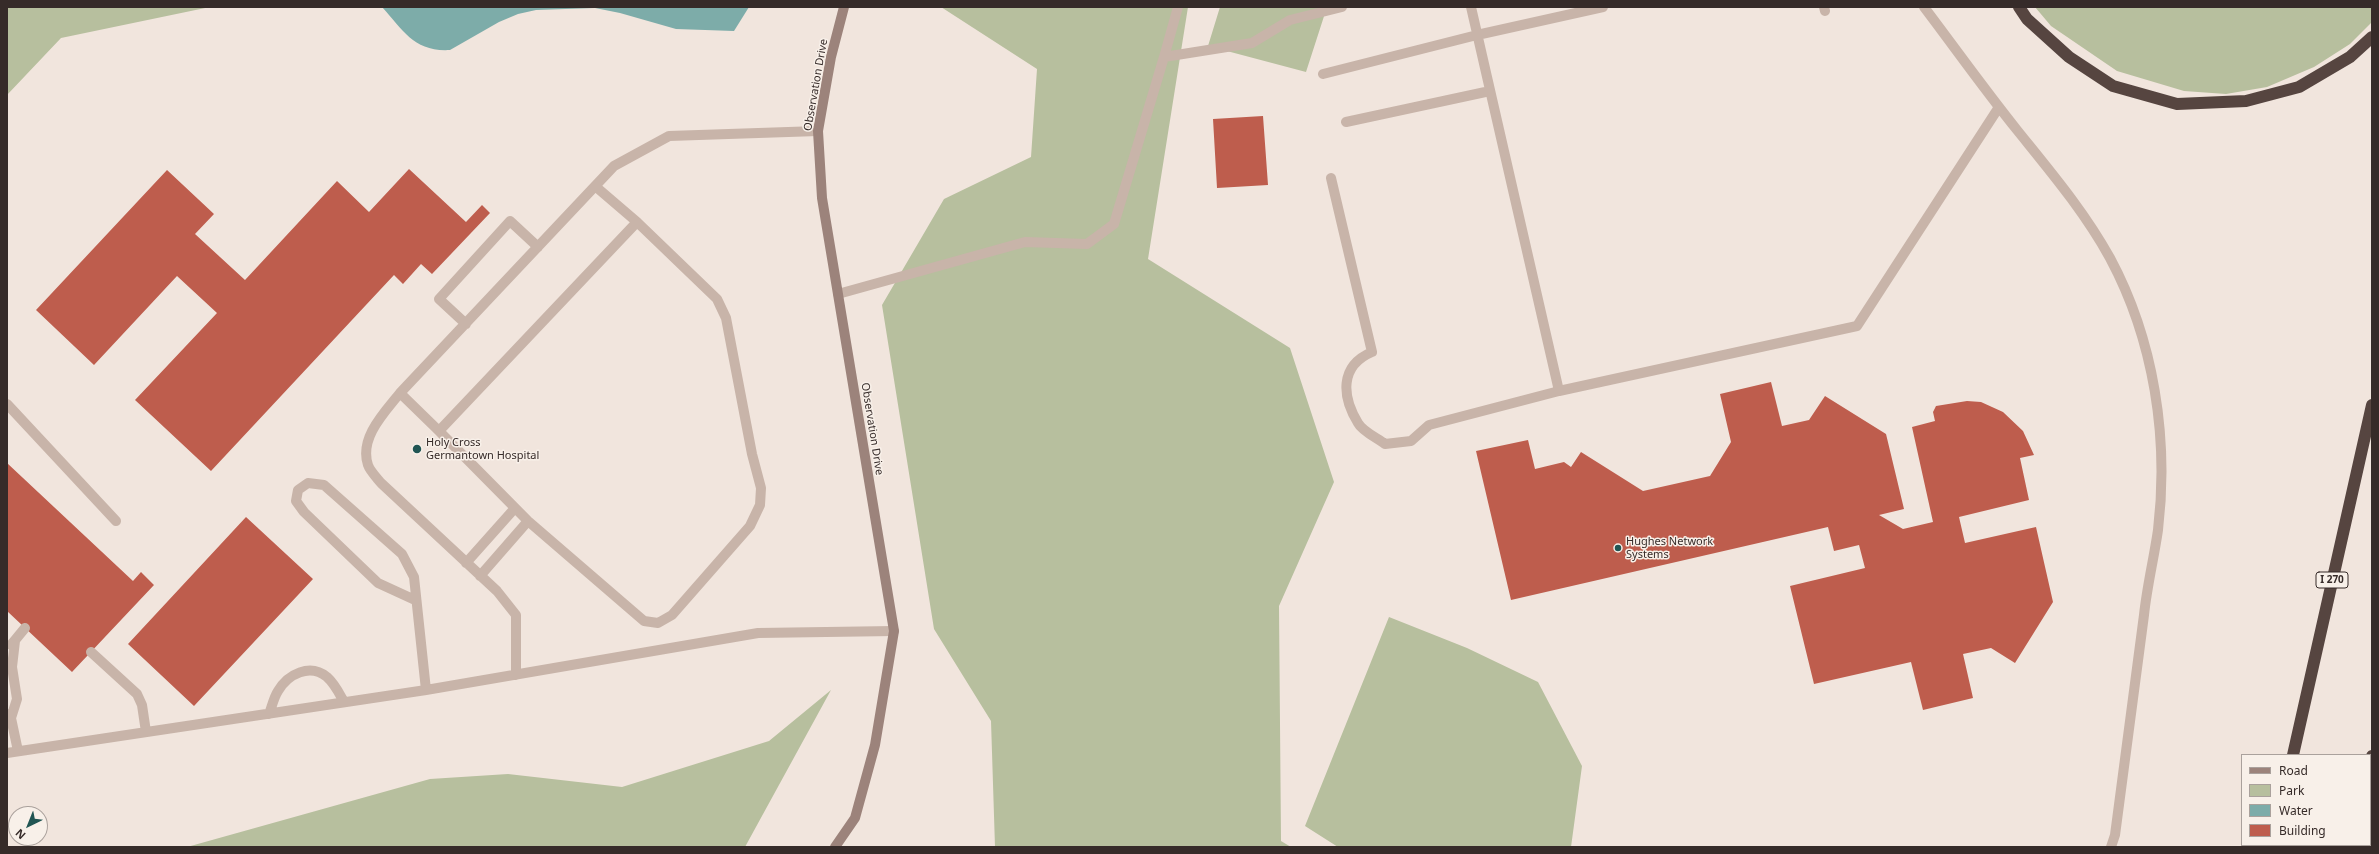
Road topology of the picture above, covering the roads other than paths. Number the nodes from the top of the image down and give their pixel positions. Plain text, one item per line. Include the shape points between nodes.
1 (844, 7) edge
2 (1178, 7) edge
3 (1342, 7) edge
4 (1471, 7) edge
5 (1603, 7) edge
6 (1924, 7) edge
7 (2019, 7) edge
8 (1477, 35) junction
9 (2372, 38) edge
10 (1164, 57) junction
11 (1323, 74) dead end
12 (1490, 91) junction
13 (1999, 106) junction
14 (1346, 122) dead end
15 (818, 131) junction
16 (1331, 178) dead end
17 (595, 186) junction
18 (637, 222) junction
19 (538, 247) junction
20 (838, 294) junction
21 (466, 324) junction
22 (1559, 391) junction
23 (400, 394) junction
24 (7, 404) edge
25 (2372, 405) edge
26 (439, 431) junction
27 (515, 508) junction
28 (116, 521) dead end
29 (528, 521) junction
30 (466, 563) junction
31 (480, 576) junction
32 (415, 600) junction
33 (25, 628) dead end
34 (894, 631) junction
35 (15, 641) junction
36 (7, 650) edge
37 (91, 652) dead end
38 (516, 675) junction
39 (426, 690) junction
40 (344, 702) junction
41 (269, 714) junction
42 (9, 716) edge
43 (146, 732) junction
44 (18, 751) junction
45 (7, 753) edge
46 (2293, 754) edge
47 (835, 847) edge
48 (2111, 847) edge

1 - 15 street, Observation Drive via 831,57
2 - 10 lane
3 - 10 lane via 1290,20 1252,44
4 - 8 lane
5 - 8 lane
6 - 13 lane
7 - 9 highway via 2027,19 2069,57 2113,86 2177,104 2246,101 2299,86 2350,57
8 - 11 lane
8 - 12 lane
10 - 20 lane via 1114,224 1088,244 1025,242
12 - 14 lane
12 - 22 lane
13 - 22 lane via 1857,326
13 - 48 lane via 2082,210 2110,259 2134,310 2152,379 2161,427 2162,468 2158,529 2144,609 2116,835
15 - 17 lane via 669,136 614,166
15 - 20 street, Observation Drive via 822,198
16 - 22 lane via 1372,352 1361,357 1350,371 1345,387 1358,424 1385,444 1412,441 1429,425
17 - 18 lane
17 - 19 lane
18 - 26 lane
18 - 29 lane via 717,300 726,318 761,488 760,504 750,526 672,615 658,623 644,621
19 - 21 lane
19 - 21 lane via 510,221 439,299
20 - 34 street, Observation Drive
21 - 23 lane
23 - 26 lane
23 - 30 lane via 376,425 366,446 368,466 381,483
24 - 28 lane
25 - 46 highway, I 270
26 - 27 lane
27 - 29 lane
27 - 30 lane
29 - 31 lane
30 - 31 lane
31 - 38 lane via 497,591 516,615
32 - 32 lane via 414,578 402,554 324,485 308,483 298,490 296,501 304,512 378,583
32 - 39 lane
33 - 35 lane
34 - 38 lane via 758,634
34 - 47 street, Observation Drive via 876,745 855,818
35 - 36 lane
35 - 42 lane via 12,666 17,699
37 - 43 lane via 137,694 142,705
38 - 39 lane
39 - 40 lane
40 - 41 lane
40 - 41 lane via 337,688 326,676 309,669 298,672 287,680 278,691
41 - 43 lane
42 - 44 lane
43 - 44 lane
44 - 45 lane

